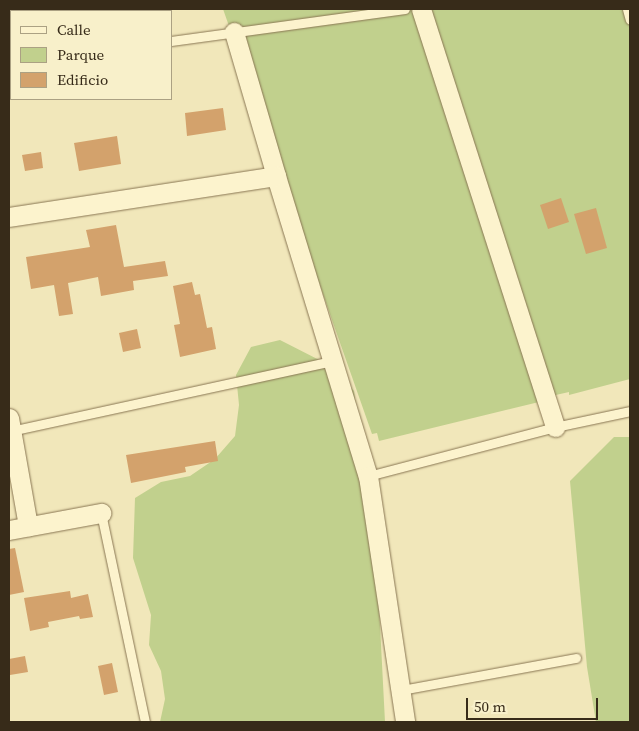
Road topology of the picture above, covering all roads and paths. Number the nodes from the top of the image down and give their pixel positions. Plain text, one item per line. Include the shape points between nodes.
1 (405, 9) edge
2 (421, 9) edge
3 (627, 9) edge
4 (630, 20) edge
5 (234, 32) junction
6 (172, 41) edge
7 (276, 176) junction
8 (9, 217) edge
9 (334, 360) junction
10 (630, 412) edge
11 (10, 425) edge
12 (555, 427) junction
13 (368, 476) junction
14 (101, 513) joint
15 (28, 526) junction
16 (9, 530) edge
17 (576, 658) dead end
18 (400, 690) junction
19 (144, 722) edge
20 (405, 722) edge

1 - 5 lane
2 - 12 street
3 - 4 lane
5 - 6 lane
5 - 7 street
7 - 8 street
7 - 9 street
9 - 11 lane
9 - 13 street
10 - 12 lane
11 - 15 street
12 - 13 lane
13 - 18 street
14 - 15 street
14 - 19 lane
15 - 16 street
17 - 18 lane
18 - 20 street

